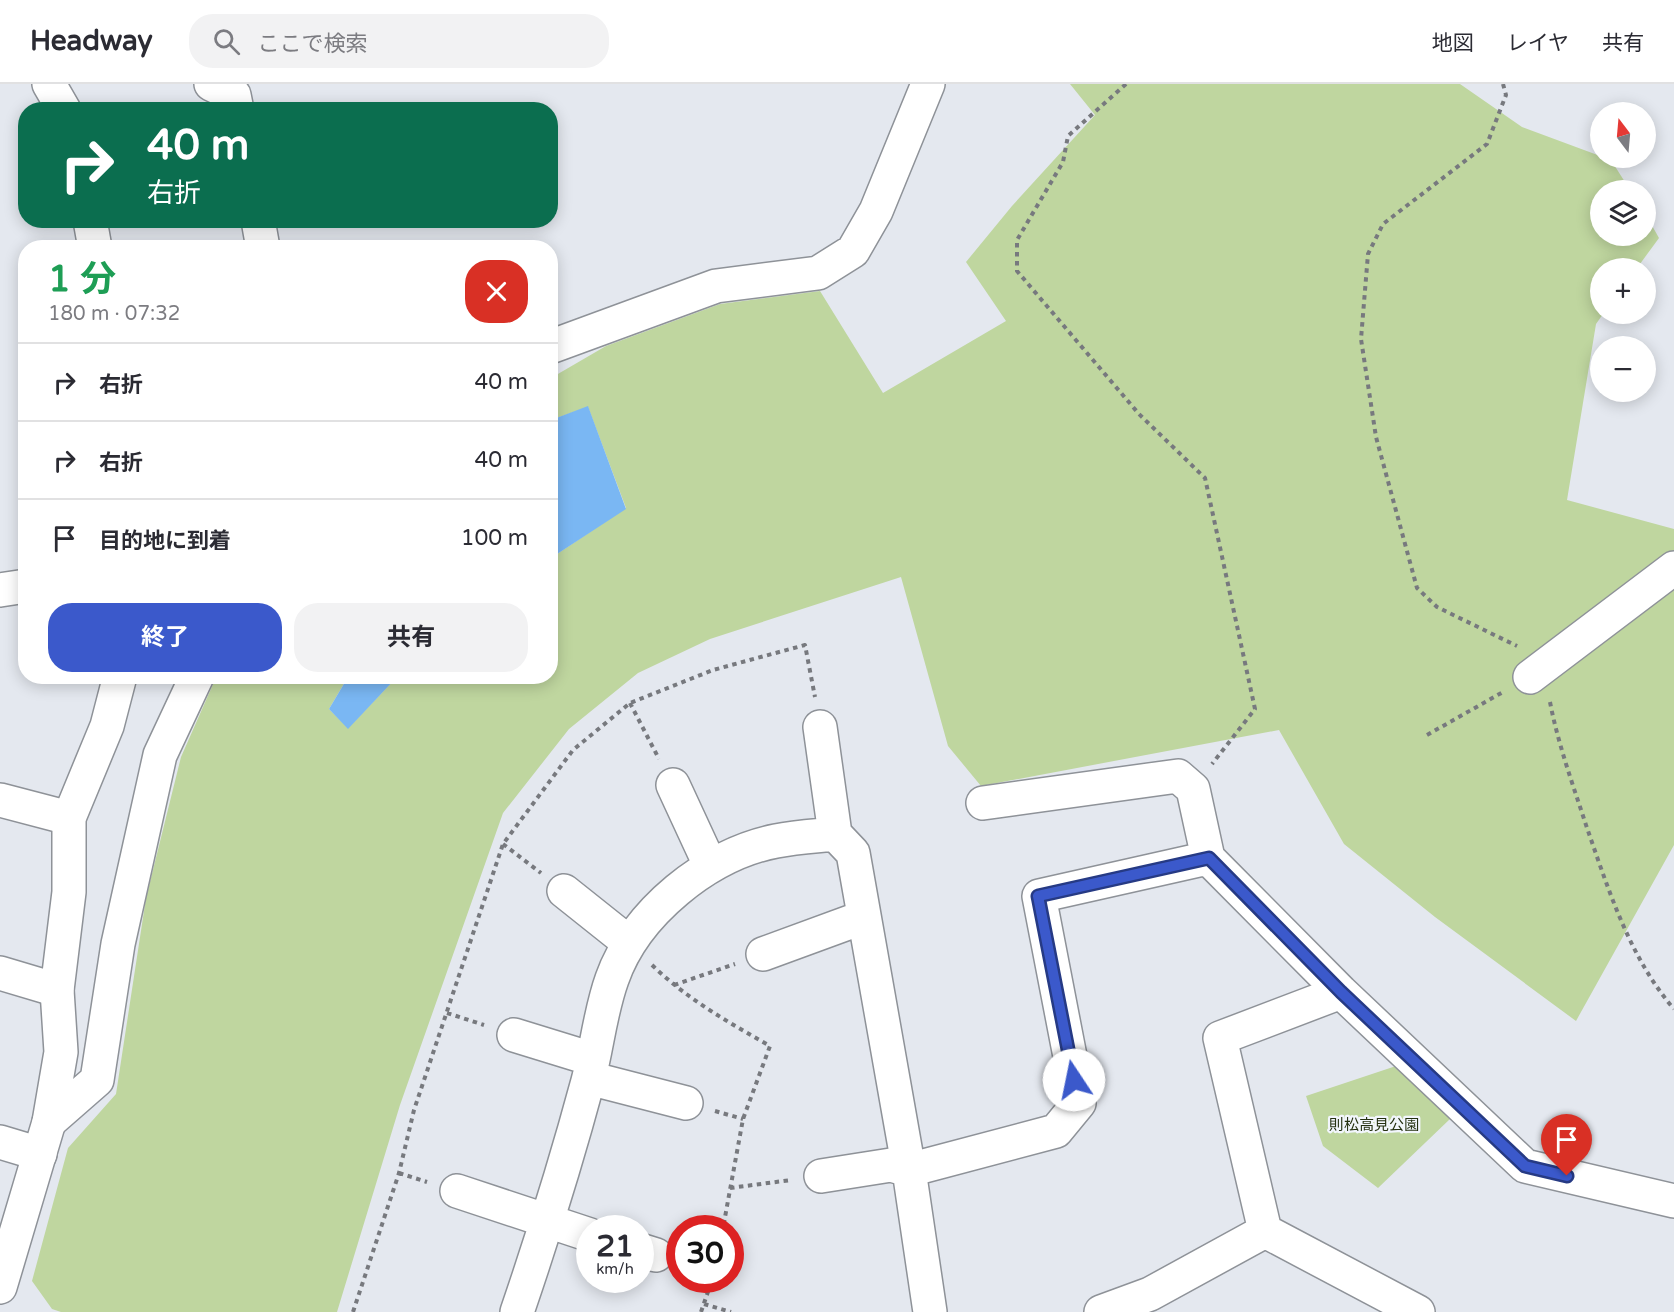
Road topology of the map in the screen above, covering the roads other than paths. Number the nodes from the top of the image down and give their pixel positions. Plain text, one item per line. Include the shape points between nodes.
1 (49, 84) edge
2 (211, 84) edge
3 (928, 84) edge
4 (59, 102) edge
5 (235, 102) edge
6 (558, 344) edge
7 (1674, 568) edge
8 (18, 587) edge
9 (0, 590) edge
10 (1539, 669) road end
11 (118, 684) edge
12 (193, 684) edge
13 (820, 727) road end
14 (673, 785) road end
15 (0, 800) edge
16 (983, 803) dead end
17 (69, 818) junction
18 (835, 834) junction
19 (1209, 858) junction
20 (710, 865) junction
21 (564, 891) road end
22 (864, 917) junction
23 (628, 942) junction
24 (763, 954) road end
25 (0, 973) edge
26 (57, 990) junction
27 (1341, 992) junction
28 (514, 1035) road end
29 (591, 1069) junction
30 (686, 1103) dead end
31 (49, 1122) junction
32 (0, 1142) edge
33 (40, 1154) junction
34 (909, 1170) junction
35 (821, 1176) dead end
36 (457, 1191) dead end
37 (1674, 1201) edge
38 (548, 1222) junction
39 (576, 1230) edge
40 (1265, 1231) junction
41 (0, 1287) edge
42 (1155, 1303) edge
43 (517, 1312) edge
44 (930, 1312) edge
45 (1101, 1312) edge
46 (1418, 1312) edge

1 - 4 street
2 - 5 street via 234,95
3 - 6 street via 876,211 853,251 818,273 716,286
7 - 10 street
8 - 9 street
11 - 17 street via 107,726
12 - 31 street via 160,755 118,944 97,1080
13 - 18 street
14 - 20 street
15 - 17 street
16 - 19 street via 1178,776 1193,789
17 - 26 street via 69,892
18 - 20 street via 775,841
18 - 22 street via 853,853
19 - 27 street
19 - 34 street via 1038,896 1079,1103 1056,1131
20 - 23 street via 673,894
21 - 23 street
22 - 24 street
22 - 34 street
23 - 29 street via 611,979
25 - 26 street
26 - 31 street via 61,1052
27 - 37 street via 1525,1166
27 - 40 street via 1220,1038
28 - 29 street
29 - 30 street
29 - 38 street
31 - 33 street
32 - 33 street
33 - 41 street
34 - 35 street via 891,1165
34 - 44 street
36 - 38 street
38 - 39 street
38 - 43 street
40 - 42 street
40 - 46 street
42 - 45 street

